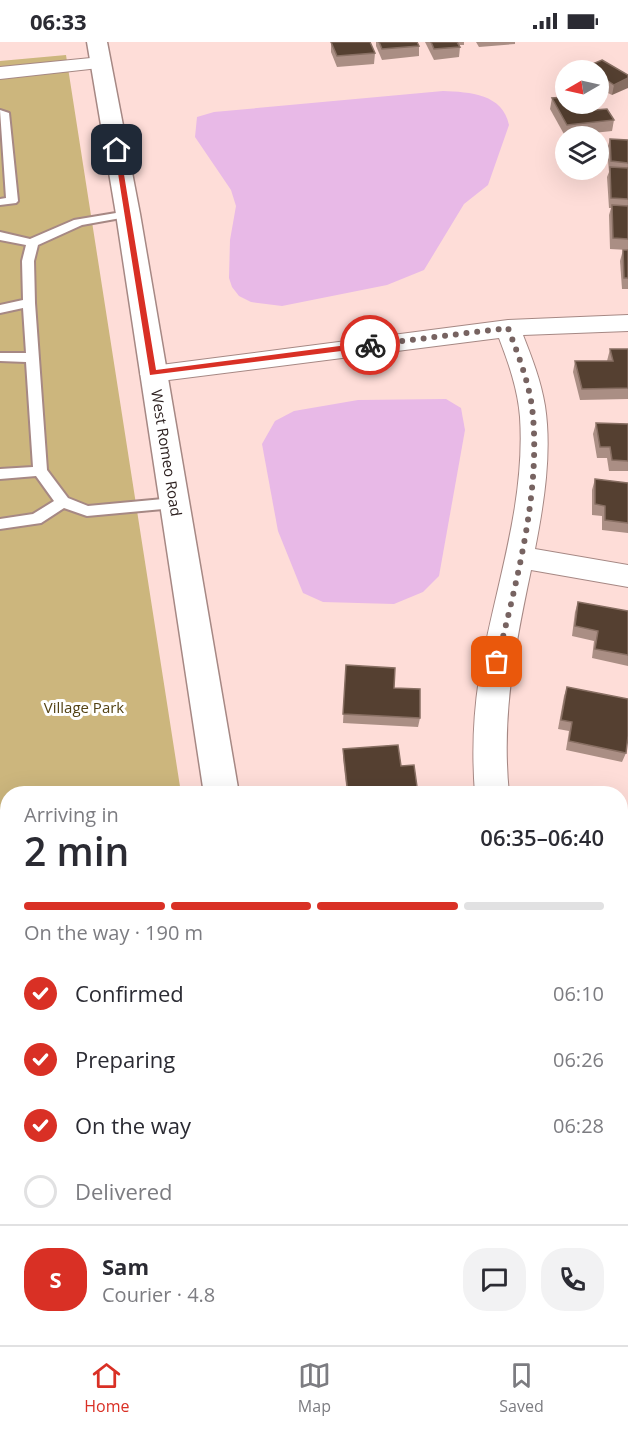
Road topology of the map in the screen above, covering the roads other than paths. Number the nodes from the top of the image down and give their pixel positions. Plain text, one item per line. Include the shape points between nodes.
1 (99, 53) edge
2 (0, 73) edge
3 (0, 114) edge
4 (0, 202) edge
5 (128, 214) junction
6 (0, 236) edge
7 (32, 243) junction
8 (29, 303) junction
9 (0, 309) edge
10 (628, 323) edge
11 (508, 328) junction
12 (0, 357) edge
13 (32, 357) junction
14 (153, 374) junction
15 (40, 471) junction
16 (0, 474) edge
17 (63, 502) junction
18 (174, 503) junction
19 (0, 524) edge
20 (521, 557) junction
21 (628, 576) edge
22 (221, 786) edge
23 (491, 786) edge

1 - 2 street
1 - 5 main road, West Romeo Road
3 - 4 lane via 4,113 12,201
5 - 7 lane via 83,220
5 - 14 main road, West Romeo Road
6 - 7 lane
7 - 8 lane via 28,261
8 - 9 lane
8 - 13 lane
10 - 11 street
11 - 14 street
11 - 20 street via 532,408 532,470
12 - 13 lane
13 - 15 lane
14 - 18 main road, West Romeo Road
15 - 16 lane
15 - 17 lane
17 - 18 lane via 87,511
17 - 19 lane via 36,519
18 - 22 main road, West Romeo Road
20 - 21 street
20 - 23 street via 493,682 488,734

